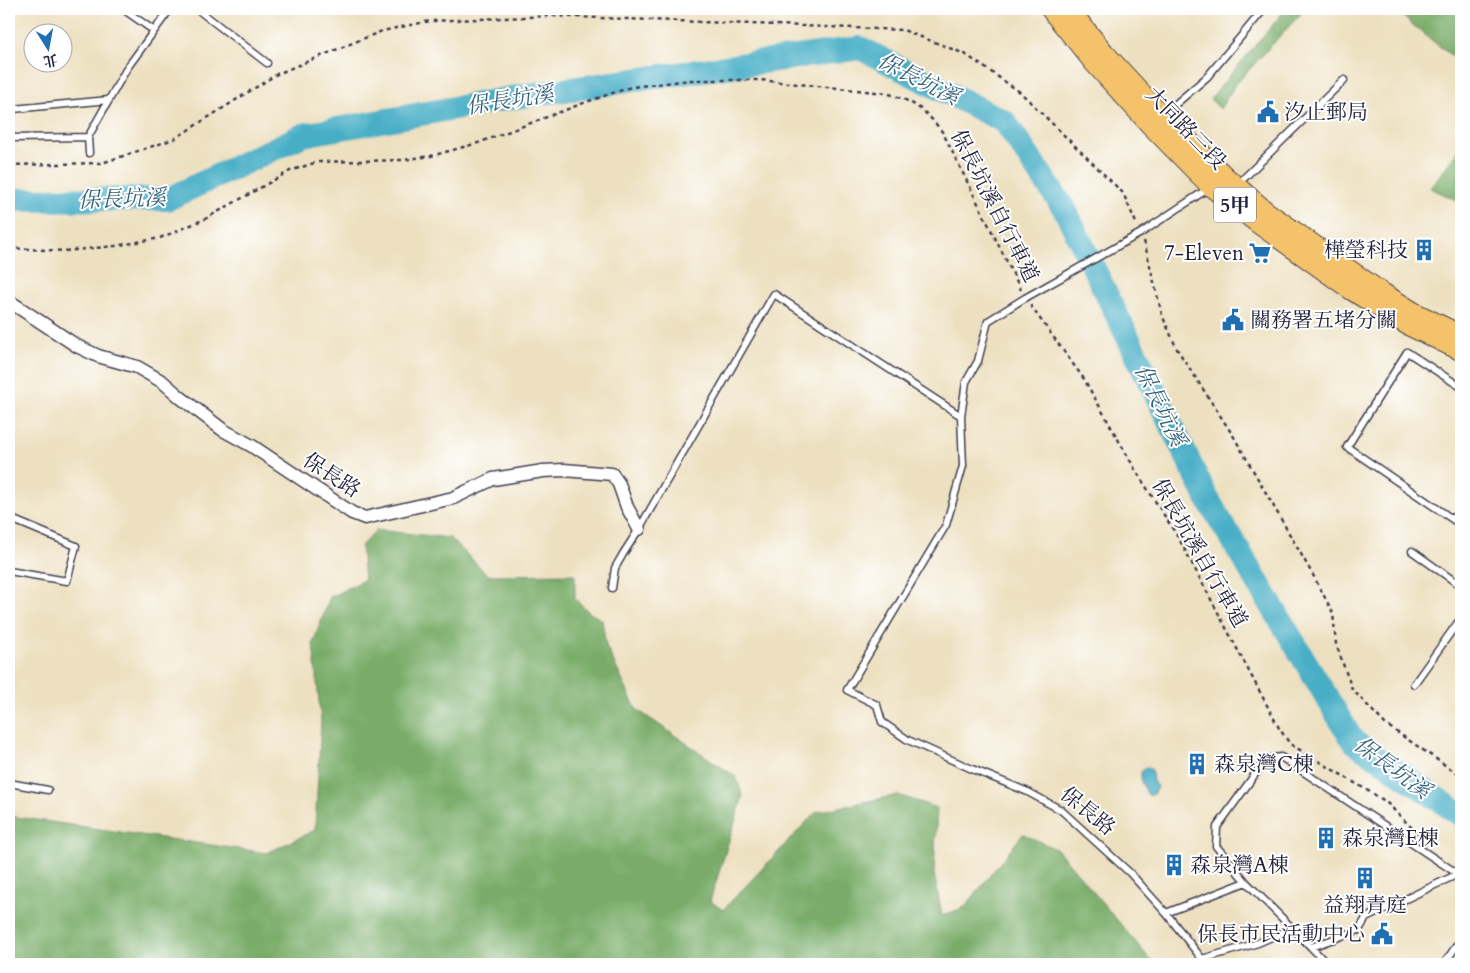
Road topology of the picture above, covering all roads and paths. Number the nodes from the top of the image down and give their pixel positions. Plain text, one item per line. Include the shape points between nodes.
1 (123, 9) edge
2 (170, 9) edge
3 (197, 9) edge
4 (1050, 9) edge
5 (1069, 9) edge
6 (1264, 9) edge
7 (153, 30) junction
8 (267, 63) dead end
9 (1344, 80) dead end
10 (109, 100) junction
11 (9, 107) edge
12 (1157, 121) junction
13 (88, 137) junction
14 (9, 138) edge
15 (89, 153) dead end
16 (9, 165) edge
17 (1225, 183) junction
18 (1141, 233) junction
19 (9, 248) edge
20 (1025, 298) junction
21 (9, 302) edge
22 (1461, 336) edge
23 (1461, 351) edge
24 (1461, 387) edge
25 (961, 416) junction
26 (9, 518) edge
27 (1461, 525) edge
28 (640, 529) junction
29 (1412, 551) dead end
30 (9, 571) edge
31 (1461, 586) edge
32 (612, 588) dead end
33 (1461, 618) edge
34 (1414, 684) dead end
35 (1461, 776) edge
36 (9, 783) edge
37 (48, 790) dead end
38 (1424, 840) dead end
39 (1459, 875) edge
40 (1246, 882) junction
41 (1166, 912) junction
42 (1292, 928) junction
43 (1461, 939) edge
44 (1311, 947) junction
45 (1204, 962) edge
46 (1327, 964) edge
47 (1444, 964) edge

1 - 7 lane
2 - 7 lane
3 - 8 lane
4 - 12 main road, 大同路三段 / 5甲 via 1093,62
5 - 12 main road, 大同路三段 / 5甲
6 - 12 lane via 1207,77
7 - 10 lane
9 - 17 lane
10 - 11 lane
10 - 13 lane
12 - 17 main road, 大同路三段 / 5甲
13 - 14 lane
13 - 15 lane
16 - 18 path via 102,163 174,139 277,74 382,31 430,21 550,16 903,30 965,54 1020,92 1123,194
17 - 18 lane
17 - 22 main road, 大同路三段 / 5甲 via 1360,277 1414,312
17 - 23 main road, 大同路三段 / 5甲 via 1257,223 1351,290 1407,325
18 - 20 lane
18 - 35 path via 1162,315 1177,349 1261,483 1317,582 1332,613 1336,644 1352,689 1385,724
19 - 20 path, 保長坑溪自行車道 via 65,251 160,238 204,219 290,171 317,162 431,156 478,143 631,87 691,80 760,80 885,93 902,98 932,117
20 - 25 lane via 988,321 978,361 966,382
20 - 38 path, 保長坑溪自行車道 via 1084,379 1178,537 1290,744 1385,801
21 - 28 street, 保長路 via 77,346 136,367 163,382 223,430 352,513 365,518 453,498 492,479 564,470 612,474
24 - 27 lane via 1407,352 1347,447
25 - 28 lane via 774,294
25 - 41 lane, 保長路 via 963,466 946,525 847,690 877,706 882,722 908,740 1028,792 1061,810 1130,873
26 - 30 lane via 76,546 67,581
28 - 32 lane via 615,568
29 - 31 lane
33 - 34 lane
36 - 37 lane
39 - 40 lane via 1281,757 1266,759 1217,827 1216,846
39 - 44 lane via 1366,918 1359,930
40 - 41 lane
40 - 42 lane
41 - 45 lane, 保長路
42 - 44 lane
42 - 45 lane via 1258,944
43 - 47 lane
44 - 46 lane

